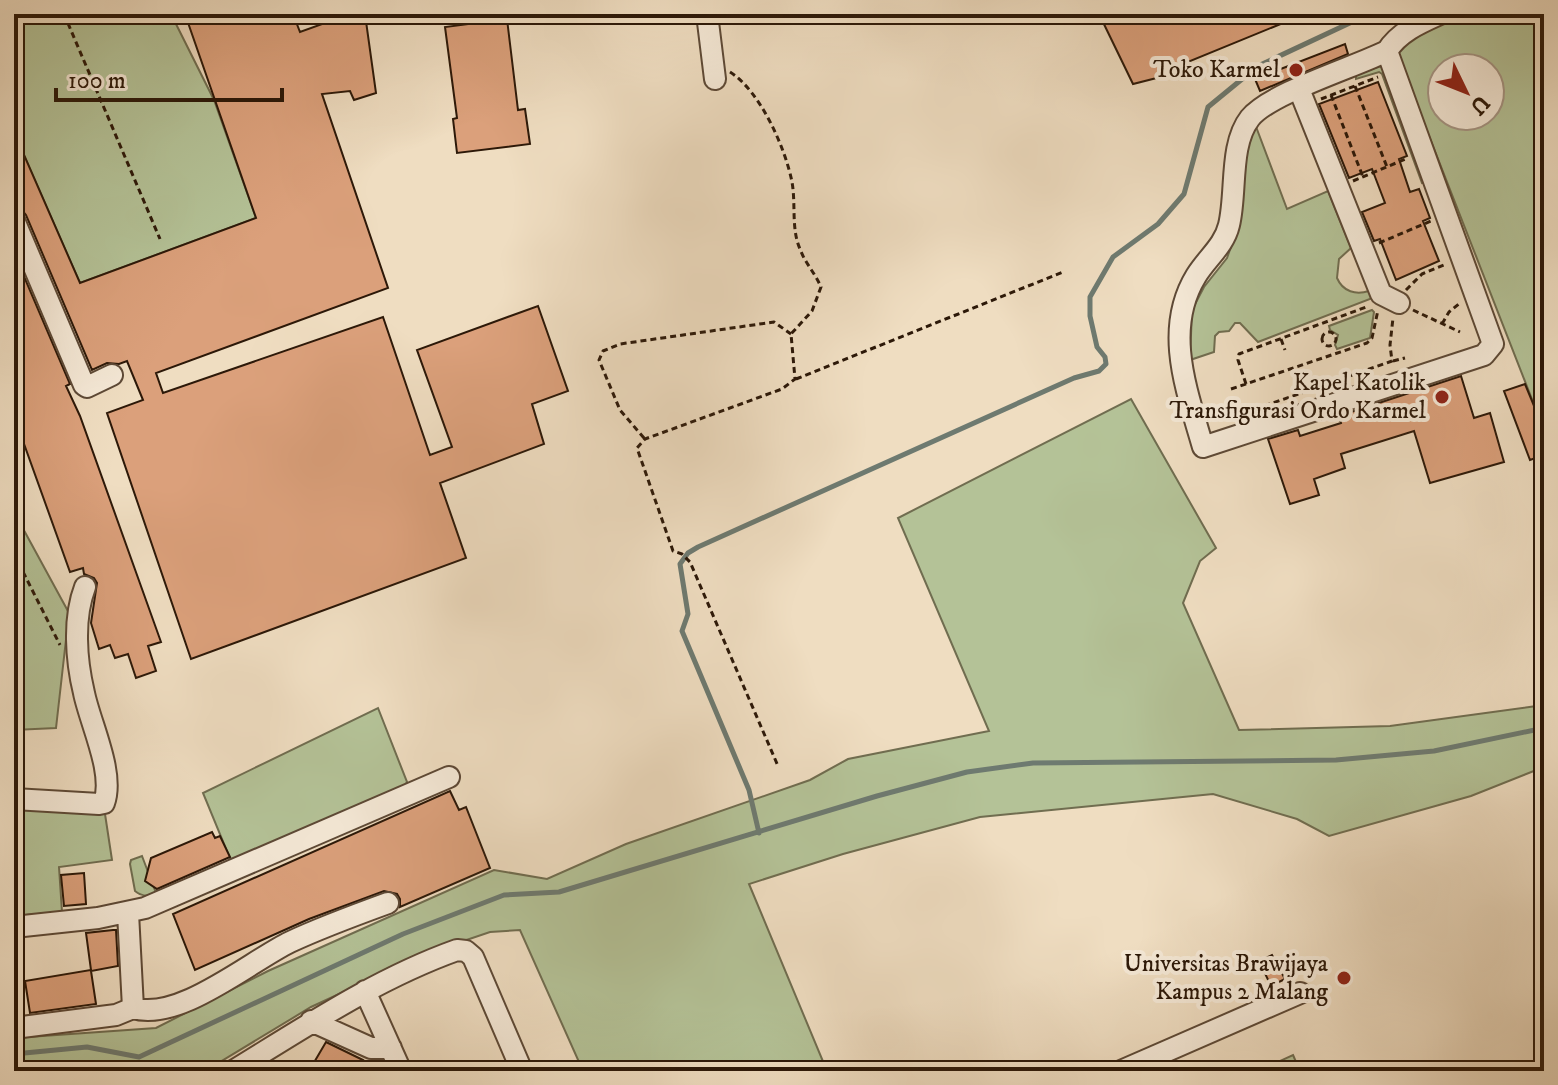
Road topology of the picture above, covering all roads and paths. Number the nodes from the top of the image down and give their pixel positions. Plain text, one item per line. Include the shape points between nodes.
1 (64, 14) edge
2 (707, 14) edge
3 (1412, 14) edge
4 (1440, 14) edge
5 (1390, 46) junction
6 (715, 75) joint
7 (1379, 77) dead end
8 (1355, 86) junction
9 (1331, 95) junction
10 (1302, 97) junction
11 (1409, 159) dead end
12 (1387, 167) junction
13 (1363, 177) junction
14 (1349, 182) dead end
15 (14, 220) edge
16 (1431, 221) dead end
17 (160, 239) dead end
18 (1361, 250) junction
19 (1461, 260) junction
20 (1063, 272) dead end
21 (1462, 302) dead end
22 (1404, 305) junction
23 (1324, 323) junction
24 (1442, 324) junction
25 (1327, 332) junction
26 (1460, 332) dead end
27 (791, 334) junction
28 (1281, 339) junction
29 (1331, 345) junction
30 (1285, 350) dead end
31 (1334, 354) junction
32 (1405, 358) dead end
33 (1392, 361) junction
34 (112, 375) dead end
35 (795, 379) junction
36 (1246, 384) junction
37 (1231, 389) dead end
38 (1236, 416) dead end
39 (645, 439) junction
40 (14, 554) edge
41 (85, 587) dead end
42 (62, 648) dead end
43 (778, 766) dead end
44 (449, 777) dead end
45 (14, 799) edge
46 (388, 903) dead end
47 (128, 913) junction
48 (14, 927) edge
49 (365, 991) junction
50 (1300, 993) dead end
51 (133, 1008) junction
52 (311, 1021) junction
53 (14, 1028) edge
54 (391, 1048) junction
55 (233, 1071) edge
56 (401, 1071) edge
57 (522, 1071) edge
58 (1121, 1071) edge

1 - 17 path
2 - 6 street
3 - 5 street
4 - 5 street
5 - 10 street
5 - 19 street
6 - 27 path via 731,72 747,84 764,110 792,182 800,249 821,287 812,311
7 - 8 path
8 - 9 path
8 - 12 path
9 - 10 path
9 - 13 path
10 - 18 street
10 - 19 street via 1263,107 1251,117 1238,140 1228,229 1196,275 1181,309 1182,376 1203,447 1488,352 1493,344
11 - 12 path
12 - 13 path
13 - 14 path
15 - 34 street via 84,385
16 - 18 path
18 - 22 street via 1381,294
19 - 22 path via 1422,274 1409,286
20 - 35 path
21 - 24 path
22 - 24 path
22 - 33 path via 1392,322
23 - 25 path
23 - 28 path
23 - 31 path via 1379,303 1372,338
24 - 26 path
25 - 29 path via 1323,341
25 - 29 path via 1336,336
27 - 35 path
27 - 39 path via 774,322 620,344 603,351 599,360 620,410
28 - 30 path
28 - 36 path via 1239,354
29 - 31 path
31 - 36 path
32 - 33 path
33 - 38 path
35 - 39 path via 782,389
36 - 37 path
39 - 43 path via 637,448 673,551 690,562
40 - 42 path
41 - 45 street via 78,620 79,660 107,796 99,804
44 - 47 street
46 - 51 street via 287,944 185,1000 148,1011
47 - 48 street
47 - 51 street
49 - 52 street
49 - 54 street
49 - 57 street via 452,952 466,951
50 - 58 street
51 - 53 street via 116,1015
52 - 54 street via 371,1048
52 - 55 street
54 - 56 street

